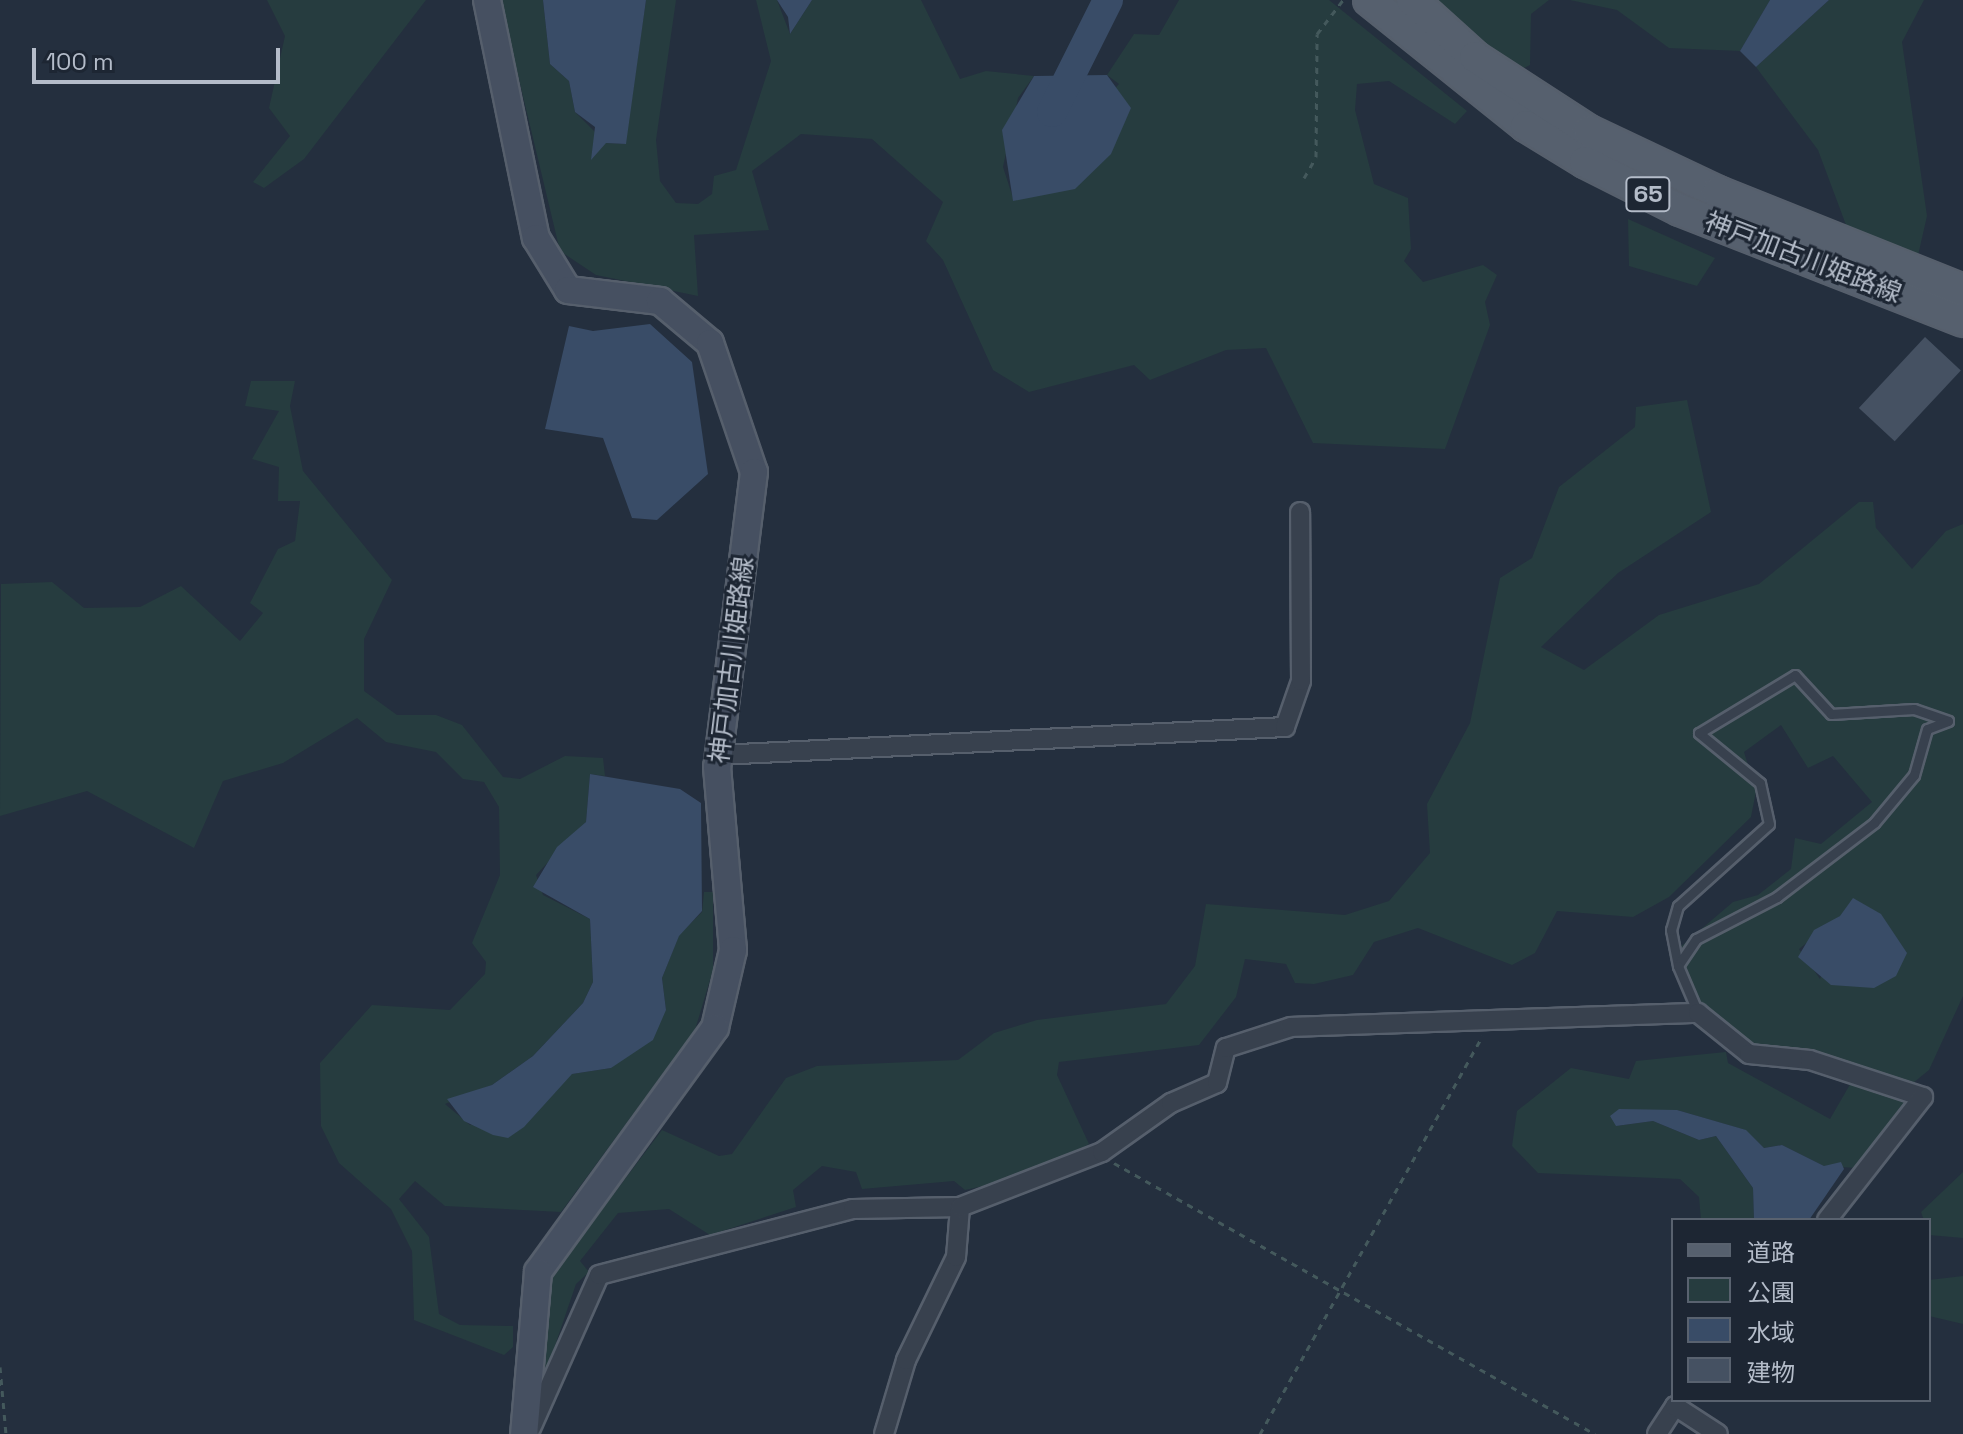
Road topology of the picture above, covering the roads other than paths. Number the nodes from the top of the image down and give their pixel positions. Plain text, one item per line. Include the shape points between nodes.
1 (487, 0) edge
2 (1369, 0) edge
3 (1412, 0) edge
4 (1963, 290) edge
5 (1963, 321) edge
6 (1300, 512) dead end
7 (719, 755) junction
8 (1678, 966) junction
9 (1698, 1013) junction
10 (960, 1207) junction
11 (1829, 1218) edge
12 (1677, 1403) edge
13 (527, 1434) edge
14 (884, 1434) edge
15 (1657, 1434) edge
16 (1718, 1434) edge

1 - 7 street, 神戸加古川姫路線 via 536,238 568,290 660,301 710,343 754,472
2 - 5 main road, 神戸加古川姫路線 / 65 via 1448,68 1585,162 1680,210
3 - 4 main road, 神戸加古川姫路線 / 65 via 1475,57 1589,131 1718,192
6 - 7 street via 1301,681 1285,727
7 - 13 street, 神戸加古川姫路線 via 733,950 715,1028 538,1272
8 - 8 lane via 1696,939 1777,897 1874,823 1914,775 1927,729 1948,721 1914,709 1831,714 1795,675 1699,733 1760,783 1769,824 1678,906 1671,930
8 - 9 lane
9 - 10 street via 1291,1027 1226,1048 1217,1083 1171,1103 1102,1152
9 - 11 street via 1749,1054 1810,1060 1923,1097
10 - 13 street via 853,1209 599,1275
10 - 14 street via 956,1257 906,1360
12 - 15 street
12 - 16 street

